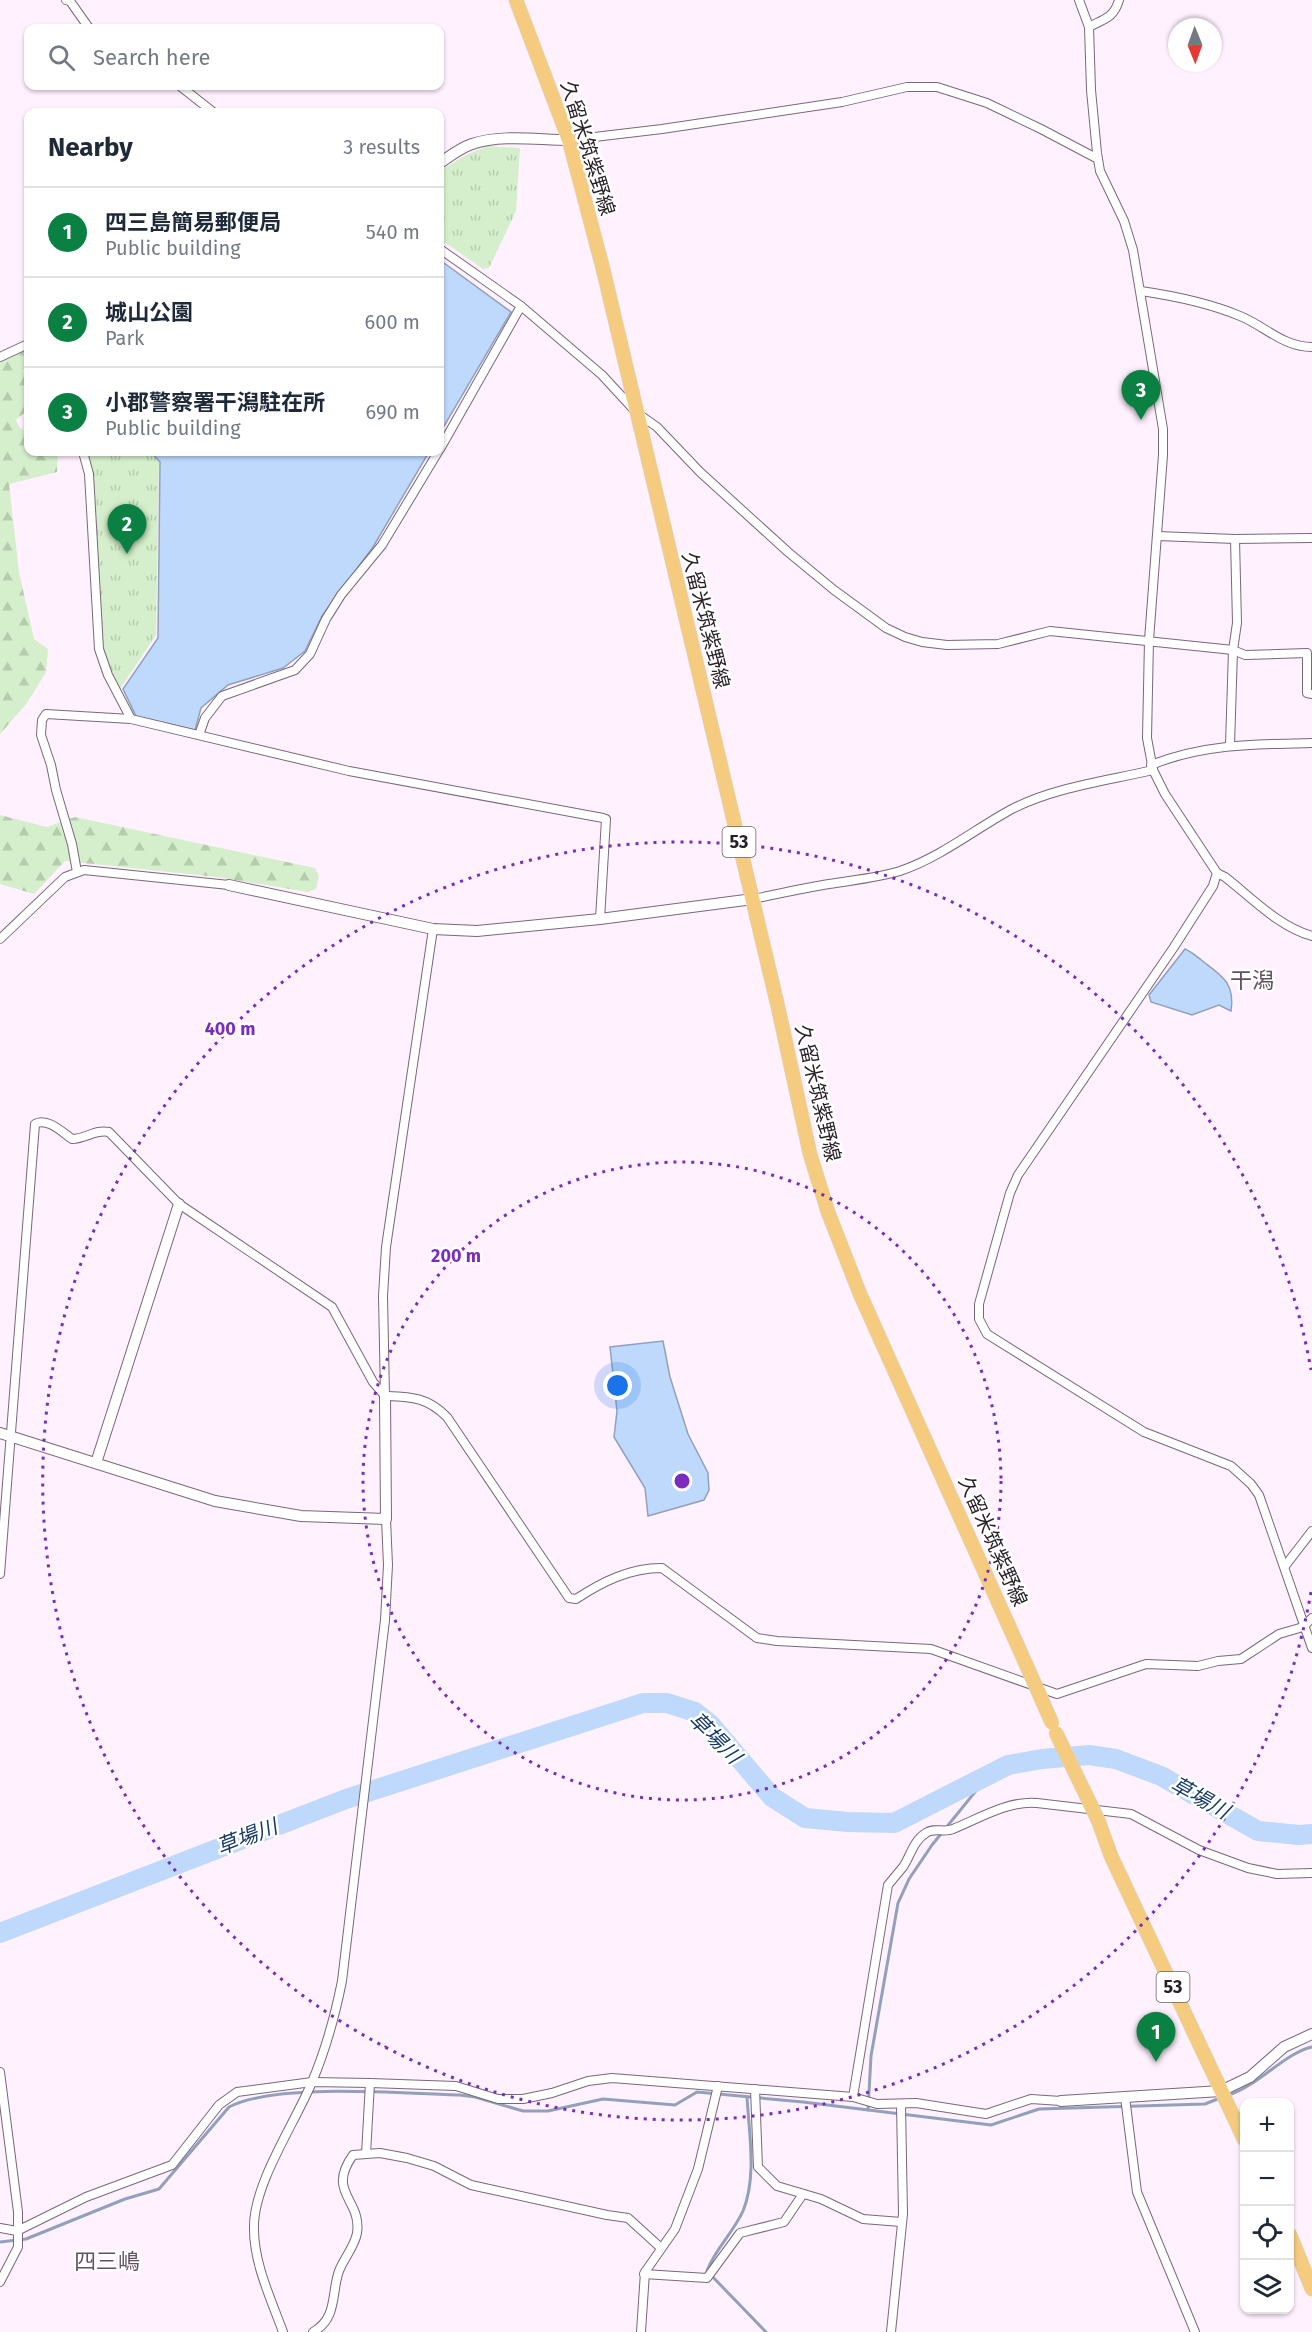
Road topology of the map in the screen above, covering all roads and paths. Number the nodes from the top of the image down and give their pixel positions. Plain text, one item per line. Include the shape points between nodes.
1 (66, 0) edge
2 (516, 0) edge
3 (1078, 0) edge
4 (1119, 0) edge
5 (86, 24) edge
6 (1089, 27) junction
7 (185, 90) edge
8 (208, 108) edge
9 (570, 140) junction
10 (1098, 159) junction
11 (444, 161) edge
12 (444, 252) edge
13 (1141, 291) junction
14 (521, 306) junction
15 (24, 346) edge
16 (1312, 347) edge
17 (0, 357) edge
18 (637, 413) junction
19 (444, 441) edge
20 (84, 456) edge
21 (435, 456) edge
22 (1157, 536) junction
23 (1312, 538) edge
24 (1235, 539) junction
25 (1149, 640) junction
26 (1233, 650) junction
27 (1312, 694) edge
28 (131, 719) junction
29 (199, 735) junction
30 (1312, 743) edge
31 (1230, 745) junction
32 (1152, 767) junction
33 (77, 872) junction
34 (1217, 873) junction
35 (229, 885) joint
36 (753, 899) junction
37 (600, 919) junction
38 (433, 929) junction
39 (1312, 936) edge
40 (0, 939) edge
41 (179, 1204) junction
42 (385, 1396) junction
43 (5, 1434) edge
44 (96, 1463) junction
45 (386, 1519) junction
46 (1312, 1531) edge
47 (1285, 1566) junction
48 (0, 1574) edge
49 (1312, 1618) edge
50 (1303, 1628) junction
51 (1312, 1648) edge
52 (1312, 1873) edge
53 (1312, 2034) edge
54 (0, 2072) edge
55 (312, 2082) junction
56 (370, 2083) junction
57 (718, 2086) junction
58 (755, 2089) junction
59 (1221, 2091) junction
60 (853, 2097) junction
61 (1125, 2097) junction
62 (1061, 2101) joint
63 (902, 2104) junction
64 (1240, 2129) edge
65 (366, 2154) junction
66 (803, 2194) junction
67 (902, 2222) junction
68 (0, 2228) edge
69 (17, 2231) junction
70 (1294, 2245) edge
71 (661, 2248) junction
72 (644, 2274) junction
73 (0, 2282) edge
74 (1312, 2289) edge
75 (283, 2332) edge
76 (314, 2332) edge
77 (640, 2332) edge
78 (891, 2332) edge
79 (1196, 2332) edge

1 - 5 street
2 - 9 main road, 久留米筑紫野線 / 53
3 - 6 street
4 - 6 street via 1112,15
6 - 10 street
7 - 8 street
9 - 10 street via 842,102 907,87 937,87 987,103
9 - 11 street via 497,139 469,145
9 - 18 main road, 久留米筑紫野線 / 53
10 - 13 street via 1110,195 1124,220
12 - 14 street
13 - 16 street via 1217,307 1243,316 1289,343
13 - 22 street via 1163,429
14 - 18 street via 602,375
14 - 19 street
15 - 17 street
18 - 25 street via 657,427 788,552 860,609 904,637 922,642 998,644 1050,631
18 - 36 main road, 久留米筑紫野線 / 53
20 - 28 street via 89,474 99,649
21 - 29 street via 382,545 336,603 310,654 295,670 222,696 205,718
22 - 24 street
22 - 25 street
23 - 24 street
24 - 26 street via 1237,623
25 - 26 street
25 - 32 street via 1147,738
26 - 27 street via 1245,655 1307,653 1307,693
26 - 31 street
28 - 29 street
28 - 33 street via 46,714 42,720 40,735
29 - 37 street via 349,771 606,819
30 - 31 street
31 - 32 street via 1176,755
32 - 34 street via 1165,794
32 - 36 street via 1013,808 933,857 900,870 870,879
33 - 35 street
33 - 40 street via 64,878
34 - 39 street via 1300,933
34 - 47 street via 1213,886 1174,947 1018,1175 1010,1193 979,1319 987,1334 1144,1432 1232,1466 1259,1495
35 - 38 street
36 - 37 street
36 - 59 main road, 久留米筑紫野線 / 53, bridge via 810,1154 860,1294 1111,1856
37 - 38 street via 506,929
38 - 42 street via 386,1247
41 - 42 street via 332,1307 373,1382
41 - 43 street via 109,1132 98,1131 72,1139 46,1121 35,1124
41 - 44 street
42 - 45 street
42 - 50 street via 420,1399 434,1404 447,1416 569,1598 576,1599 606,1580 662,1568 756,1638 932,1649 1057,1694 1146,1664 1198,1666 1241,1659 1279,1634
43 - 44 street
43 - 48 street
44 - 45 street via 215,1501 301,1516
45 - 55 street via 385,1620 342,1981 332,2026
46 - 47 street
47 - 50 street
49 - 50 street
50 - 51 street
52 - 60 street via 1277,1874 1248,1868 1199,1850 1131,1814 1028,1802 947,1831 925,1833 888,1885
53 - 59 street via 1284,2047 1250,2077
54 - 69 street via 18,2212
55 - 56 street
55 - 69 street via 237,2092 219,2105 172,2165 86,2197
55 - 75 street via 256,2199 256,2247
56 - 57 street via 456,2086 498,2099 523,2099 612,2078
56 - 65 street
57 - 58 street
57 - 71 street via 698,2169 675,2229
58 - 60 street
58 - 66 street via 758,2167 777,2186
59 - 61 street
59 - 64 main road, 久留米筑紫野線 / 53
60 - 63 street via 877,2104
61 - 62 street
61 - 79 street via 1137,2192
62 - 63 street via 1031,2099 986,2114
63 - 67 street
65 - 71 street via 407,2158 434,2166 471,2185 628,2218
65 - 76 street via 352,2155 343,2176 343,2191 357,2217 357,2234 339,2272 333,2310
66 - 67 street via 863,2219
66 - 72 street via 784,2222 740,2233 707,2278
67 - 78 street
68 - 69 street
69 - 73 street via 18,2247
70 - 74 main road
71 - 72 street
72 - 77 street

